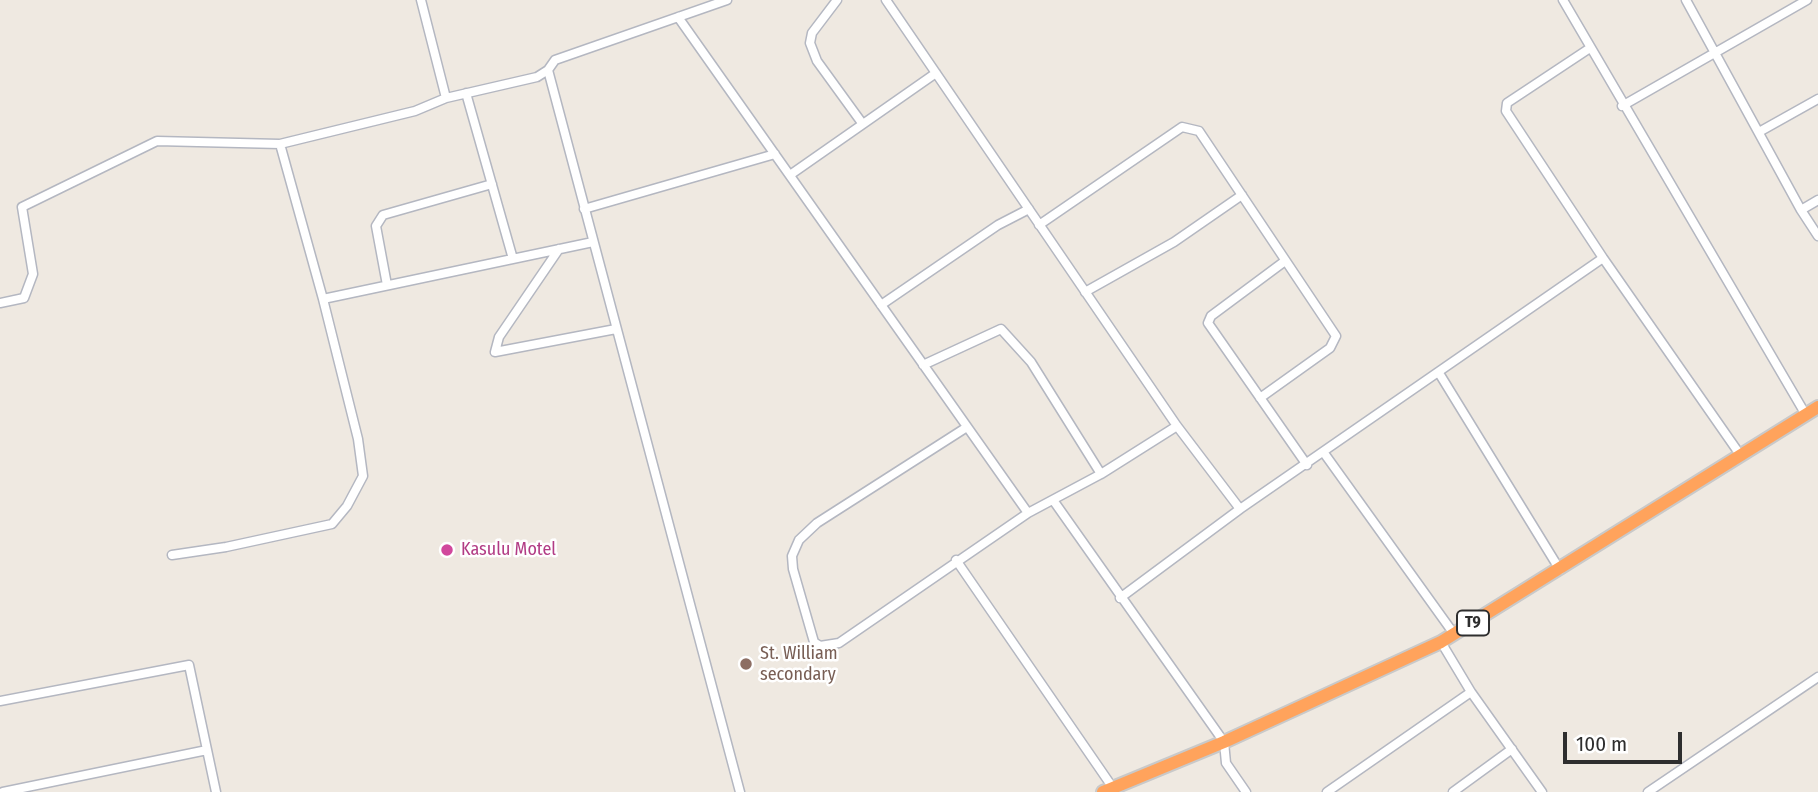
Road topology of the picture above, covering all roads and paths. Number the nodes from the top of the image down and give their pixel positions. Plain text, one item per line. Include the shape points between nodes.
1 (421, 0) edge
2 (727, 0) edge
3 (837, 0) edge
4 (886, 0) edge
5 (1563, 0) edge
6 (1686, 0) edge
7 (1807, 0) edge
8 (678, 17) junction
9 (1590, 48) junction
10 (1716, 53) junction
11 (548, 70) junction
12 (936, 73) junction
13 (466, 93) junction
14 (446, 98) junction
15 (1818, 99) edge
16 (1622, 106) junction
17 (862, 123) junction
18 (1759, 132) junction
19 (279, 144) junction
20 (775, 154) junction
21 (790, 175) junction
22 (492, 184) junction
23 (1242, 195) junction
24 (1818, 200) edge
25 (584, 209) junction
26 (1029, 209) junction
27 (1801, 210) junction
28 (1039, 225) junction
29 (1818, 236) edge
30 (593, 242) junction
31 (559, 249) junction
32 (1603, 258) junction
33 (513, 259) junction
34 (1285, 261) junction
35 (387, 285) junction
36 (1085, 292) junction
37 (323, 299) junction
38 (0, 303) edge
39 (881, 304) junction
40 (616, 329) junction
41 (923, 365) junction
42 (1439, 373) junction
43 (1260, 398) junction
44 (1818, 407) edge
45 (1806, 415) junction
46 (1177, 426) junction
47 (967, 428) junction
48 (1324, 453) junction
49 (1741, 456) junction
50 (1307, 465) junction
51 (1101, 474) junction
52 (1053, 500) junction
53 (1240, 509) junction
54 (1028, 513) junction
55 (172, 555) dead end
56 (956, 560) junction
57 (1560, 570) junction
58 (1120, 598) junction
59 (1454, 634) junction
60 (1441, 642) junction
61 (1818, 677) edge
62 (1471, 692) junction
63 (0, 701) edge
64 (1223, 742) junction
65 (1511, 749) junction
66 (207, 750) junction
67 (1108, 790) edge
68 (2, 792) edge
69 (216, 792) edge
70 (740, 792) edge
71 (1246, 792) edge
72 (1327, 792) edge
73 (1453, 792) edge
74 (1542, 792) edge
75 (1648, 792) edge

1 - 14 street
2 - 8 street
3 - 17 street via 810,43 817,61
4 - 12 street
5 - 9 street
6 - 10 street
7 - 10 street
8 - 11 street via 555,60
8 - 20 street
9 - 16 street
9 - 32 street via 1507,103 1506,111
10 - 16 street
10 - 18 street
11 - 13 street via 537,77
11 - 25 street
12 - 17 street
12 - 26 street
13 - 14 street
13 - 22 street
14 - 19 street via 415,111
15 - 18 street
16 - 45 street
17 - 21 street
18 - 27 street
19 - 37 street
19 - 38 street via 157,141 22,207 33,274 24,298
20 - 21 street
20 - 25 street
21 - 39 street
22 - 33 street
22 - 35 street via 383,215 376,226
23 - 28 street via 1199,131 1182,127
23 - 34 street
23 - 36 street via 1174,242
24 - 27 street
25 - 30 street
26 - 28 street
26 - 39 street
27 - 29 street
28 - 36 street
30 - 31 street
30 - 40 street
31 - 33 street
31 - 40 street via 499,337 495,352
32 - 42 street
32 - 49 street
33 - 35 street
34 - 43 street via 1336,336 1331,348
34 - 43 street via 1211,316 1208,323
35 - 37 street
36 - 46 street
37 - 55 street via 363,476 347,506 332,524
39 - 41 street
40 - 70 street
41 - 47 street
41 - 51 street via 1001,329 1031,362
42 - 48 street
42 - 57 street
43 - 50 street
44 - 45 highway, T9
45 - 49 highway, T9
46 - 51 street
46 - 53 street
47 - 54 street
47 - 56 street via 817,523 799,540 792,556 814,642 820,646 839,642
48 - 50 street
48 - 59 street
49 - 57 highway, T9
50 - 53 street
51 - 52 street
52 - 54 street
52 - 58 street
53 - 58 street
54 - 56 street
56 - 67 street
57 - 59 highway, T9
58 - 64 street
59 - 60 highway, T9
60 - 62 street
60 - 64 highway, T9
61 - 75 street
62 - 65 street
62 - 72 street
63 - 66 street via 189,664
64 - 67 highway, T9
64 - 71 street via 1226,763
65 - 73 street
65 - 74 street
66 - 68 street
66 - 69 street

